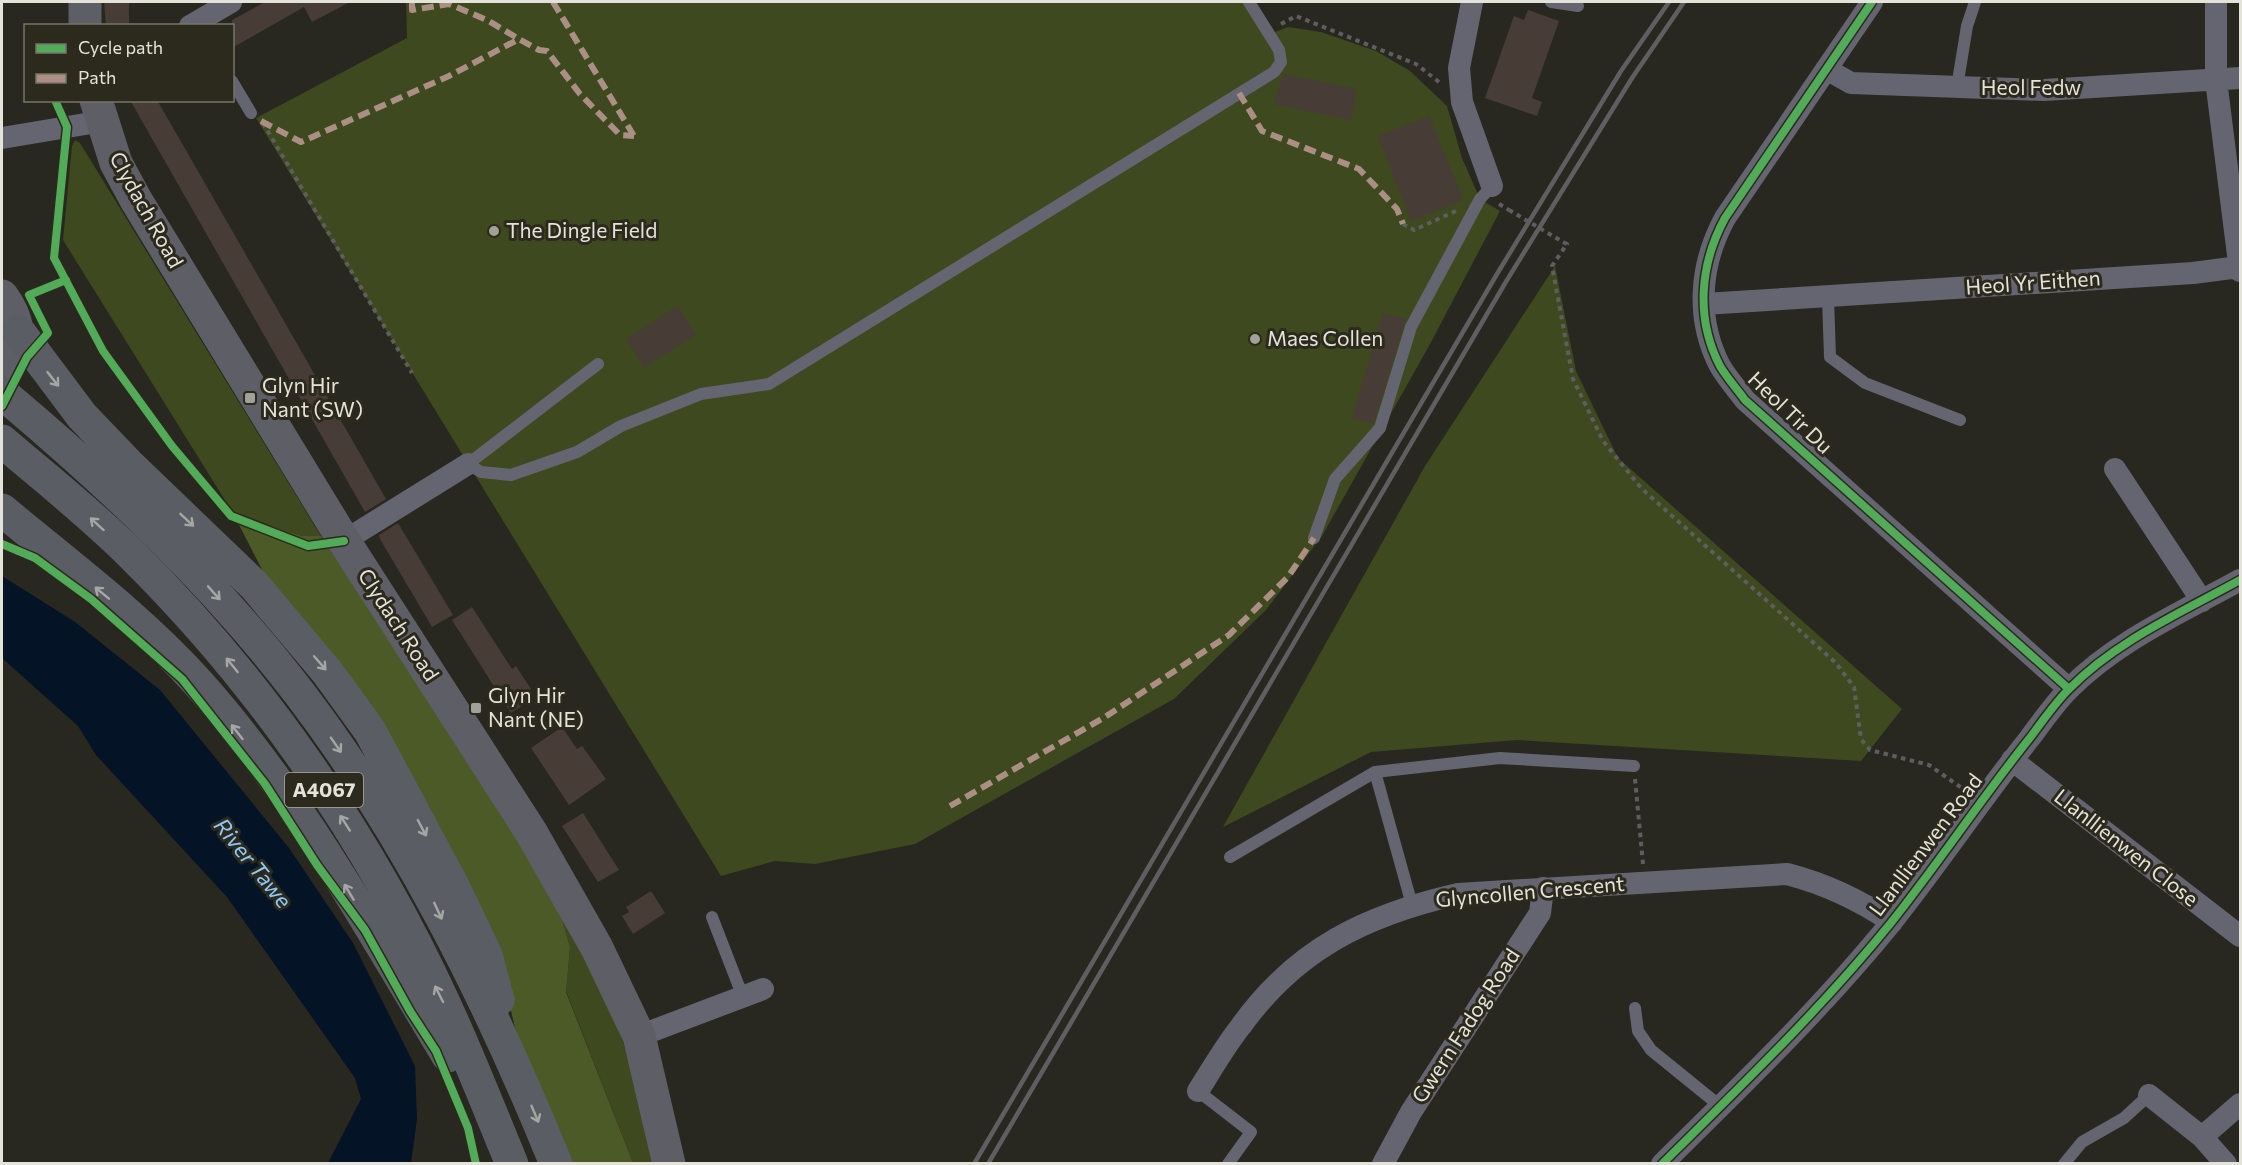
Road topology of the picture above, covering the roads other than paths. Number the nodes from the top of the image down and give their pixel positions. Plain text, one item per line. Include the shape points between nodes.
1 (85, 2) edge
2 (231, 2) edge
3 (1249, 2) edge
4 (1472, 2) edge
5 (1551, 2) edge
6 (1872, 2) edge
7 (1975, 2) edge
8 (2216, 2) edge
9 (1578, 6) dead end
10 (202, 17) edge
11 (85, 24) edge
12 (1826, 69) junction
13 (2241, 78) edge
14 (2216, 80) junction
15 (234, 84) edge
16 (1958, 87) junction
17 (99, 111) edge
18 (251, 113) road end
19 (2, 138) edge
20 (1486, 193) joint
21 (2240, 269) edge
22 (2, 296) edge
23 (1828, 297) junction
24 (1704, 304) junction
25 (19, 332) junction
26 (598, 364) dead end
27 (3, 381) edge
28 (1960, 420) dead end
29 (2, 441) edge
30 (468, 464) junction
31 (2115, 468) dead end
32 (2, 510) edge
33 (1314, 538) dead end
34 (344, 541) junction
35 (2241, 580) edge
36 (2202, 601) junction
37 (2068, 689) junction
38 (2012, 760) junction
39 (1634, 766) road end
40 (1375, 772) junction
41 (1230, 857) dead end
42 (1543, 888) junction
43 (1412, 905) junction
44 (712, 917) dead end
45 (1892, 922) junction
46 (2241, 936) edge
47 (753, 993) joint
48 (1635, 1008) dead end
49 (639, 1036) junction
50 (515, 1068) junction
51 (1198, 1091) joint
52 (2149, 1095) joint
53 (2241, 1104) edge
54 (1720, 1106) junction
55 (2202, 1137) junction
56 (511, 1161) edge
57 (556, 1164) edge
58 (669, 1164) edge
59 (1228, 1164) edge
60 (1383, 1164) edge
61 (1662, 1164) edge
62 (2064, 1164) edge
63 (2226, 1164) edge

1 - 11 main road
2 - 10 street
3 - 30 lane via 1279,50 1281,62 1274,72 769,384 726,389 681,402 621,426 577,452 511,475 481,472
4 - 20 street via 1459,68 1462,102
5 - 9 lane
6 - 12 street, Heol Tir Du
7 - 16 lane
8 - 14 street
12 - 16 street, Heol Fedw via 1851,83
12 - 24 street, Heol Tir Du via 1712,243 1705,273
13 - 14 street, Heol Fedw
14 - 16 street, Heol Fedw via 2044,90
14 - 21 street
15 - 18 lane
17 - 19 street
17 - 34 main road, Clydach Road via 116,163 136,201
20 - 33 lane via 1411,327 1380,428 1335,479
21 - 23 street, Heol Yr Eithen
22 - 25 main road
23 - 24 street, Heol Yr Eithen
23 - 28 lane via 1830,357 1865,383
24 - 37 street, Heol Tir Du via 1707,334 1721,367 1745,400
25 - 27 main road
25 -> 50 main road via 82,416 254,585 328,672 370,731 486,955
26 - 30 lane
27 -> 50 main road, A4067 via 212,590 300,694 428,889
56 -> 29 main road, A4067 via 445,1005 399,915 312,771 228,660 131,554
30 - 34 street
31 - 36 street
56 -> 32 main road via 331,861 232,725 199,684 132,617
34 - 49 main road, Clydach Road via 531,832 597,948
35 - 36 street, Llanllienwen Road
36 - 37 street, Llanllienwen Road via 2106,657
37 - 38 street, Llanllienwen Road
38 - 45 street, Llanllienwen Road
38 - 46 street, Llanllienwen Close
39 - 40 lane via 1500,758
40 - 41 lane
40 - 43 lane
42 - 43 street, Glyncollen Crescent via 1458,894
42 - 45 street, Glyncollen Crescent via 1787,873 1860,900
42 - 60 street, Gwern Fadog Road via 1540,913 1411,1112
43 - 51 street, Glyncollen Crescent via 1363,923 1295,967 1241,1025
44 - 47 lane
45 - 54 street, Llanllienwen Road via 1802,1026
47 - 49 street
48 - 54 lane via 1638,1030 1651,1050
49 - 58 main road, Clydach Road
50 -> 57 main road, A4067
51 - 59 lane via 1251,1132
52 - 55 street
52 - 62 lane via 2124,1118 2082,1142
53 - 55 street
54 - 61 street, Llanllienwen Road
55 - 63 street

